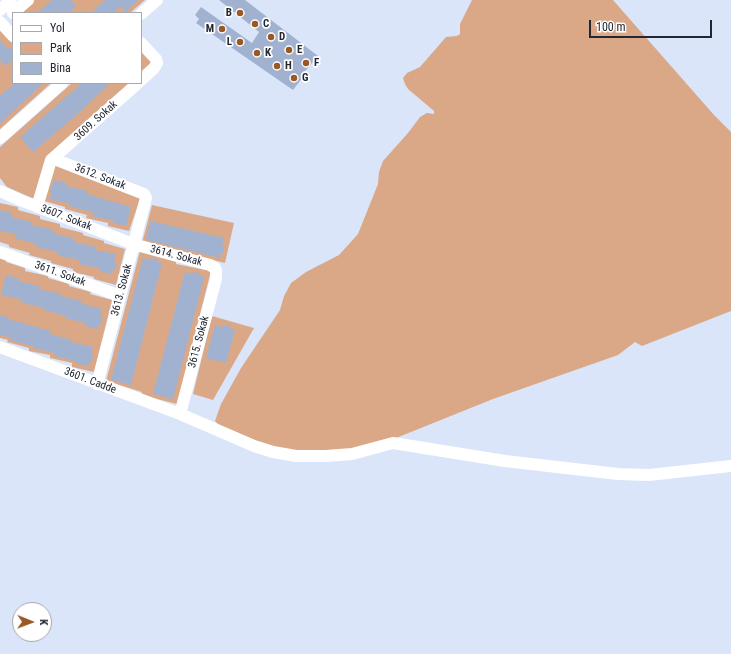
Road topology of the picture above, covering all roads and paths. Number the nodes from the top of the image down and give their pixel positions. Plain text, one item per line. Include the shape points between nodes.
1 (11, 0) edge
2 (28, 0) edge
3 (157, 0) edge
4 (0, 10) edge
5 (14, 12) edge
6 (142, 13) edge
7 (12, 14) edge
8 (0, 24) edge
9 (12, 35) edge
10 (142, 44) edge
11 (142, 79) edge
12 (58, 84) edge
13 (137, 84) edge
14 (0, 138) edge
15 (54, 159) junction
16 (0, 191) edge
17 (145, 196) joint
18 (37, 207) junction
19 (133, 244) junction
20 (0, 252) edge
21 (216, 270) joint
22 (120, 296) junction
23 (0, 347) edge
24 (97, 384) junction
25 (180, 414) junction
26 (731, 466) edge

1 - 4 street
2 - 5 street
3 - 6 street
7 - 8 street
8 - 9 street
10 - 11 street via 157,62
12 - 14 street
13 - 15 street, 3609. Sokak
15 - 17 street, 3612. Sokak
15 - 18 street
16 - 18 street, 3607. Sokak
17 - 19 street, 3613. Sokak via 146,201
18 - 19 street, 3607. Sokak
19 - 21 street, 3614. Sokak via 210,265
19 - 22 street, 3613. Sokak
20 - 22 street, 3611. Sokak
21 - 25 street, 3615. Sokak via 216,279
22 - 24 street, 3613. Sokak
23 - 24 street, 3601. Cadde
24 - 25 street, 3601. Cadde
25 - 26 street, 3601. Cadde via 254,446 296,456 352,454 392,443 505,461 618,474 649,475

